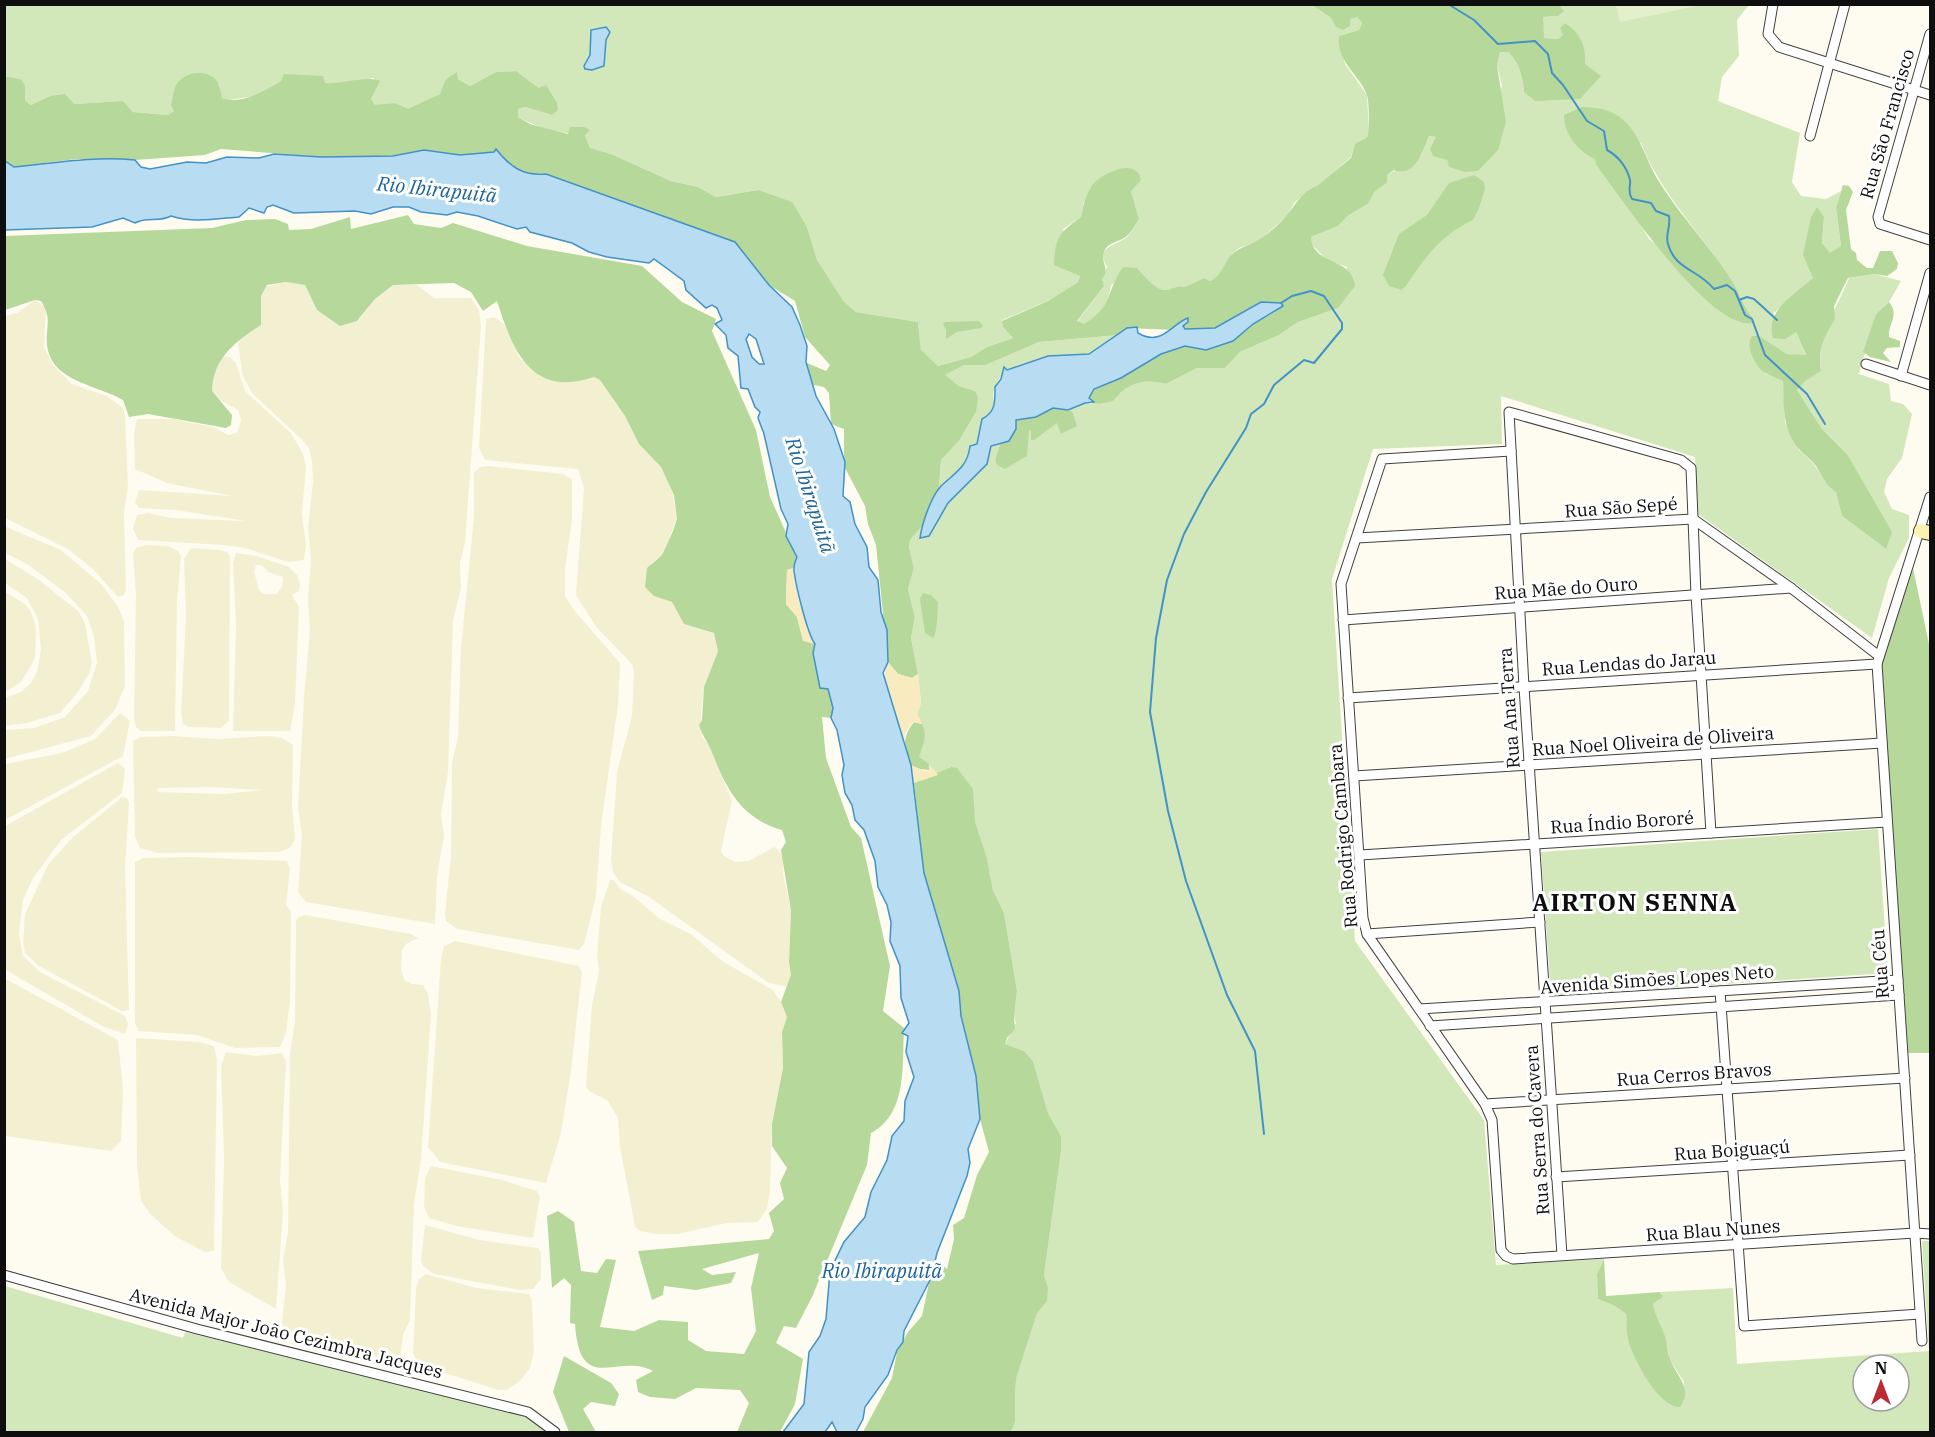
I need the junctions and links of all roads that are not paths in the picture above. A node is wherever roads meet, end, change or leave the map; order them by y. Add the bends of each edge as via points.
1 (1773, 4) edge
2 (1845, 4) edge
3 (1930, 34) edge
4 (1828, 64) junction
5 (1916, 90) junction
6 (1930, 95) edge
7 (1810, 136) dead end
8 (1930, 240) edge
9 (1930, 273) edge
10 (1866, 364) dead end
11 (1901, 376) junction
12 (1930, 385) edge
13 (1511, 451) junction
14 (1930, 497) edge
15 (1692, 519) junction
16 (1515, 530) junction
17 (1926, 532) edge
18 (1357, 538) junction
19 (1791, 588) junction
20 (1696, 595) junction
21 (1519, 608) junction
22 (1343, 620) junction
23 (1878, 660) junction
24 (1701, 675) junction
25 (1524, 687) junction
26 (1348, 698) junction
27 (1882, 743) junction
28 (1706, 754) junction
29 (1529, 765) junction
30 (1354, 777) junction
31 (1887, 822) junction
32 (1711, 832) junction
33 (1534, 844) junction
34 (1360, 855) junction
35 (1539, 922) junction
36 (1367, 934) junction
37 (1898, 980) junction
38 (1720, 991) junction
39 (1899, 995) junction
40 (1545, 1002) junction
41 (1722, 1007) junction
42 (1419, 1010) junction
43 (1546, 1019) junction
44 (1430, 1026) junction
45 (1905, 1078) junction
46 (1727, 1088) junction
47 (1552, 1099) junction
48 (1485, 1104) junction
49 (1910, 1155) junction
50 (1733, 1167) junction
51 (1556, 1177) junction
52 (1916, 1233) junction
53 (1930, 1234) edge
54 (1738, 1245) junction
55 (1501, 1250) joint
56 (1562, 1255) junction
57 (4, 1275) edge
58 (1920, 1314) junction
59 (1922, 1341) dead end
60 (555, 1432) edge

1 - 4 street via 1768,34 1779,46
2 - 4 street
3 - 5 street, Rua São Francisco
4 - 5 street
4 - 7 street
5 - 6 street
5 - 8 street, Rua São Francisco via 1879,208 1880,224
9 - 11 street
10 - 11 street
11 - 12 street
13 - 15 street, Rua Ana Terra via 1509,412 1682,460 1691,468
13 - 16 street, Rua Ana Terra
13 - 18 street, Rua Rodrigo Cambara via 1382,459
14 - 17 street, Rua Céu
15 - 16 street, Rua São Sepé
15 - 19 street, Rua São Sepé
15 - 20 street
16 - 18 street, Rua São Sepé
16 - 21 street, Rua Ana Terra
17 - 23 street, Rua Céu via 1901,589
18 - 22 street, Rua Rodrigo Cambara via 1341,584
19 - 20 street, Rua Mãe do Ouro
19 - 23 street, Rua São Sepé
20 - 21 street, Rua Mãe do Ouro
20 - 24 street
21 - 22 street, Rua Mãe do Ouro
21 - 25 street, Rua Ana Terra
22 - 26 street, Rua Rodrigo Cambara
23 - 24 street, Rua Lendas do Jarau
23 - 27 street, Rua Céu
24 - 25 street, Rua Lendas do Jarau
24 - 28 street
25 - 26 street, Rua Lendas do Jarau
25 - 29 street, Rua Ana Terra
26 - 30 street, Rua Rodrigo Cambara
27 - 28 street, Rua Noel Oliveira de Oliveira
27 - 31 street, Rua Céu
28 - 29 street, Rua Noel Oliveira de Oliveira
28 - 32 street
29 - 30 street, Rua Noel Oliveira de Oliveira
29 - 33 street, Rua Ana Terra
30 - 34 street, Rua Rodrigo Cambara
31 - 32 street, Rua Índio Bororé
31 - 37 street, Rua Céu
32 - 33 street, Rua Índio Bororé
33 - 34 street, Rua Índio Bororé
33 - 35 street, Rua Ana Terra
34 - 36 street, Rua Rodrigo Cambara
35 - 36 street
35 - 40 street, Rua Ana Terra
36 - 42 street, Rua Rodrigo Cambara
37 - 38 street, Avenida Simões Lopes Neto
37 - 39 street, Rua Céu
38 - 40 street, Avenida Simões Lopes Neto
38 - 41 street
39 - 41 street, Avenida Simões Lopes Neto
39 - 45 street, Rua Céu
40 - 42 street, Avenida Simões Lopes Neto
40 - 43 street, Rua Serra do Cavera
41 - 43 street, Avenida Simões Lopes Neto
41 - 46 street
42 - 44 street, Rua Rodrigo Cambara
43 - 44 street, Avenida Simões Lopes Neto
43 - 47 street, Rua Serra do Cavera
44 - 48 street, Rua Rodrigo Cambara
45 - 46 street, Rua Cerros Bravos
45 - 49 street, Rua Céu
46 - 47 street, Rua Cerros Bravos
46 - 50 street
47 - 48 street, Rua Cerros Bravos
47 - 51 street, Rua Serra do Cavera
48 - 55 street, Rua Rodrigo Cambara via 1492,1120
49 - 50 street, Rua Boiguaçú
49 - 52 street, Rua Céu
50 - 51 street, Rua Boiguaçú
50 - 54 street
51 - 56 street, Rua Serra do Cavera
52 - 53 street, Rua Blau Nunes
52 - 54 street, Rua Blau Nunes
52 - 58 street, Rua Céu
54 - 56 street, Rua Blau Nunes
54 - 58 street via 1744,1326
55 - 56 street, Rua Blau Nunes via 1513,1259
57 - 60 street, Avenida Major João Cezimbra Jacques via 197,1329 528,1412
58 - 59 street, Rua Céu

